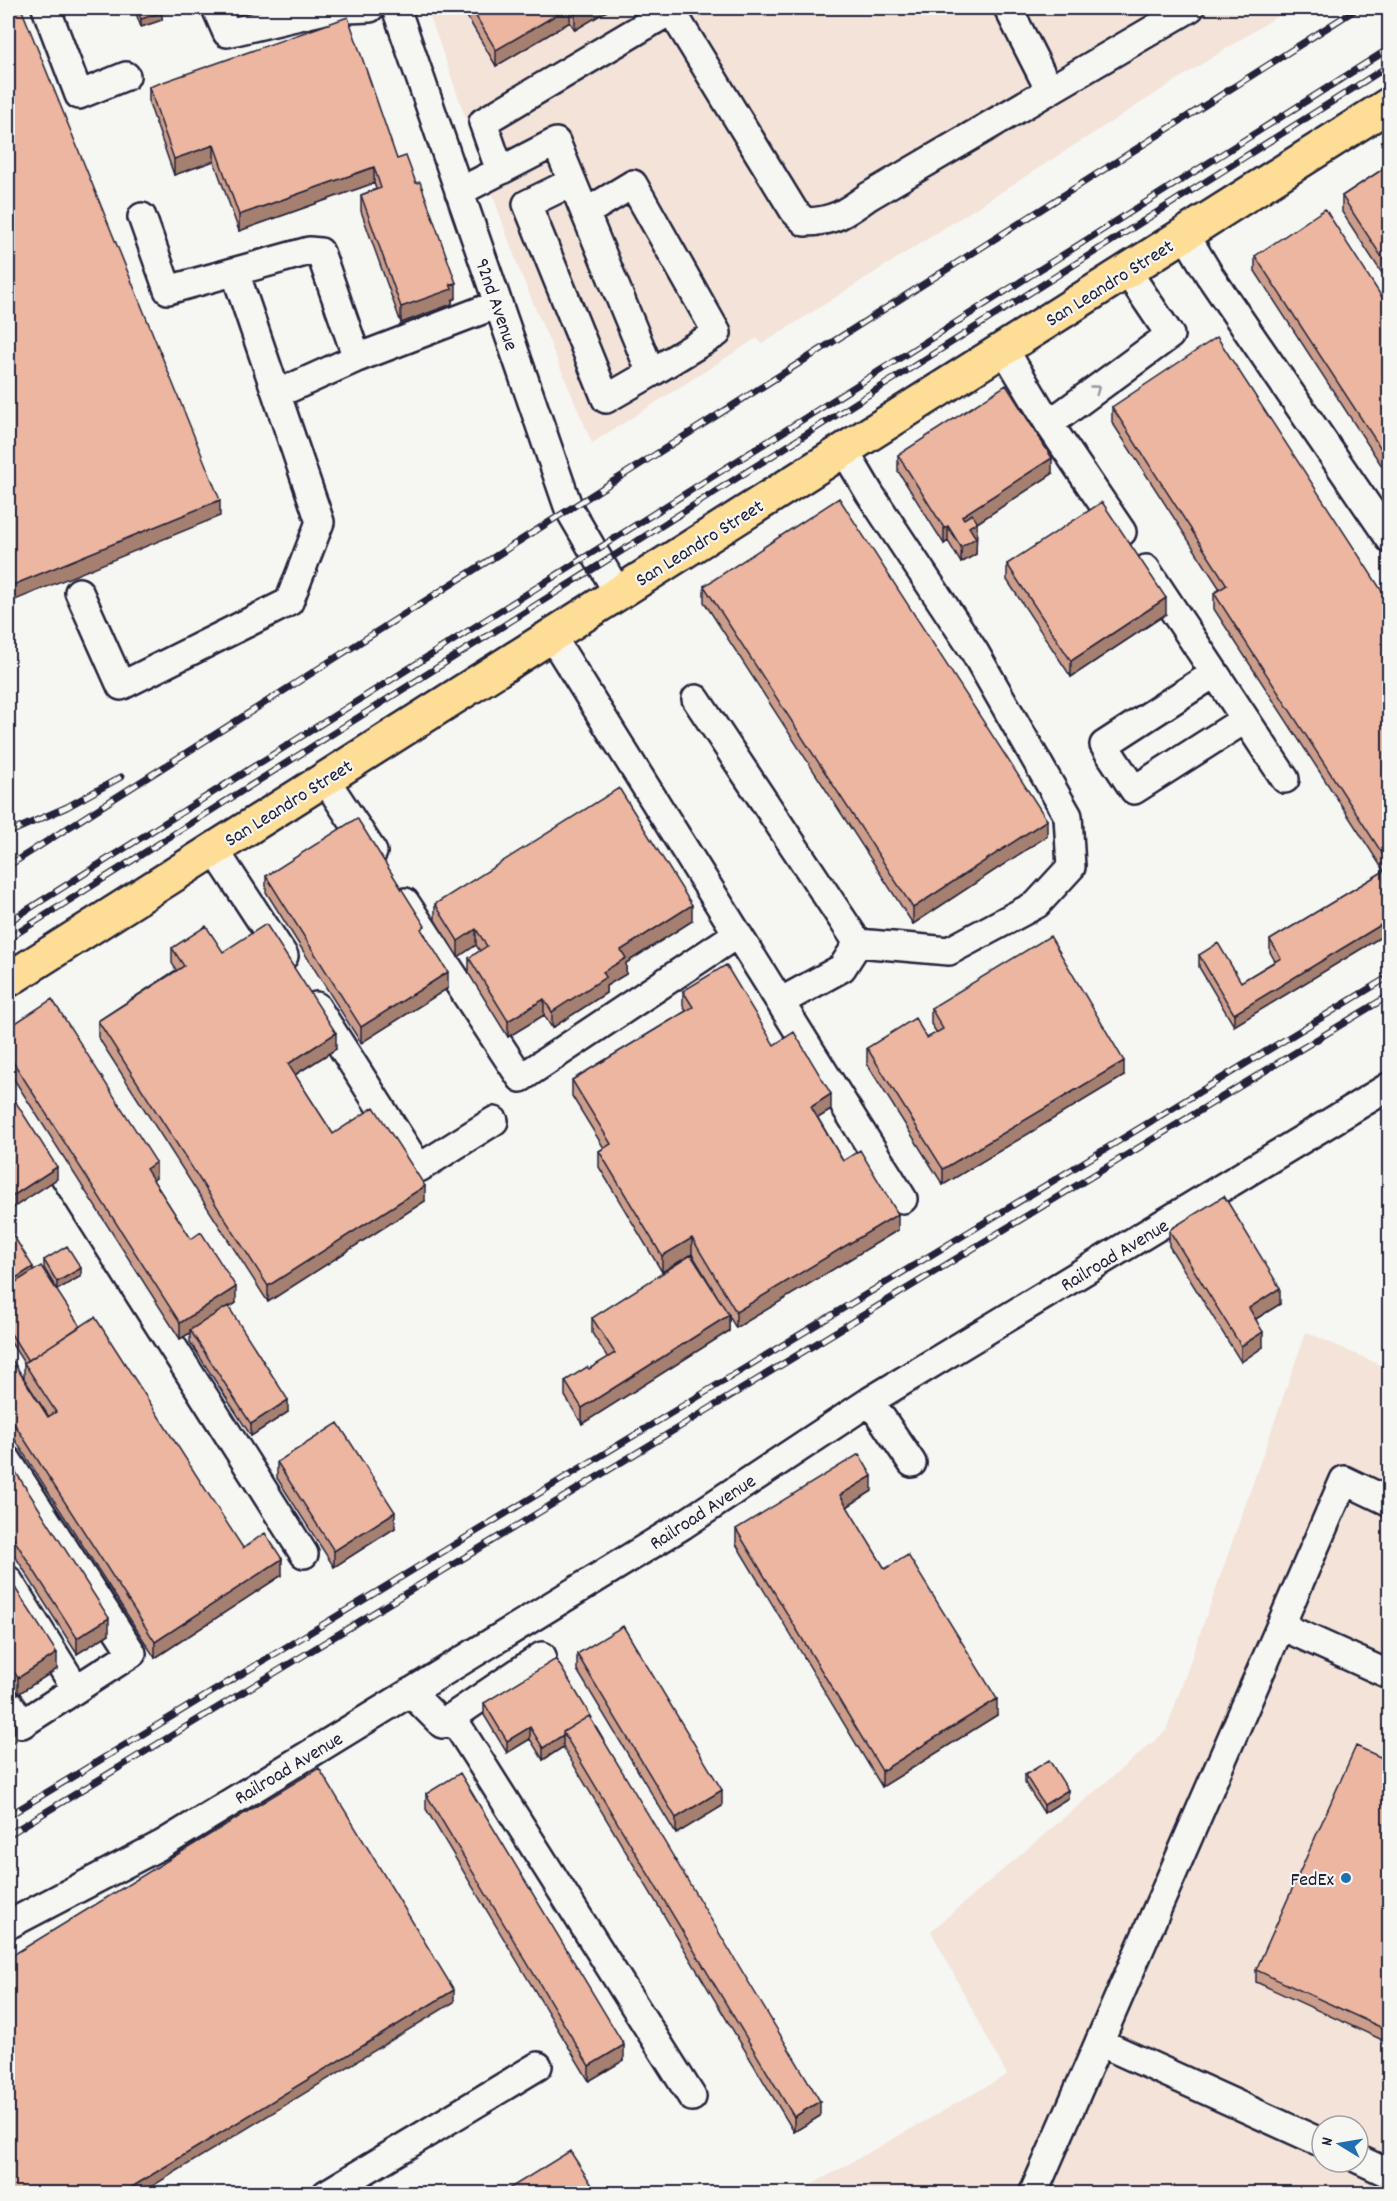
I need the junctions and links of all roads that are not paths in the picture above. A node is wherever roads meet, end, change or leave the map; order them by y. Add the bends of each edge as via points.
1 (46, 8) edge
2 (216, 8) edge
3 (370, 8) edge
4 (396, 8) edge
5 (1008, 8) edge
6 (1190, 8) edge
7 (673, 9) edge
8 (126, 76) dead end
9 (1049, 89) junction
10 (1389, 104) edge
11 (500, 171) junction
12 (572, 182) junction
13 (459, 192) junction
14 (585, 213) junction
15 (142, 217) dead end
16 (1185, 234) junction
17 (1126, 271) junction
18 (235, 272) junction
19 (498, 304) junction
20 (1004, 349) junction
21 (357, 358) junction
22 (651, 373) junction
23 (277, 394) junction
24 (1049, 424) junction
25 (844, 450) junction
26 (1389, 539) edge
27 (79, 592) dead end
28 (618, 593) junction
29 (551, 635) junction
30 (1215, 673) junction
31 (696, 699) dead end
32 (1244, 720) junction
33 (325, 779) junction
34 (1285, 779) dead end
35 (214, 849) junction
36 (737, 934) junction
37 (858, 943) junction
38 (8, 980) edge
39 (780, 1002) junction
40 (1389, 1086) edge
41 (8, 1087) edge
42 (494, 1121) dead end
43 (903, 1199) dead end
44 (870, 1401) junction
45 (8, 1461) edge
46 (912, 1463) dead end
47 (1389, 1502) edge
48 (304, 1554) dead end
49 (8, 1580) edge
50 (1281, 1626) junction
51 (542, 1656) dead end
52 (1389, 1675) edge
53 (76, 1689) junction
54 (410, 1692) junction
55 (8, 1701) edge
56 (452, 1717) junction
57 (8, 1925) edge
58 (1099, 2042) junction
59 (538, 2066) dead end
60 (692, 2097) dead end
61 (1310, 2138) edge
62 (1370, 2165) edge
63 (1389, 2174) edge
64 (326, 2193) edge
65 (1033, 2193) edge

1 - 8 street via 79,95
2 - 3 street via 227,33 326,10
4 - 13 street, 92nd Avenue
5 - 9 street
6 - 9 street
7 - 9 street via 794,211 805,222 842,216 869,195
7 - 11 street via 483,122
10 - 16 main road, San Leandro Street
11 - 12 street via 556,142
11 - 13 street
12 - 14 street
12 - 22 street via 527,204 606,399
13 - 19 street, 92nd Avenue
14 - 22 street
14 - 22 street via 633,184 717,333
15 - 18 street via 168,290
16 - 17 main road, San Leandro Street
16 - 26 street
17 - 20 main road, San Leandro Street
24 -> 17 street via 1170,335
18 - 21 street via 309,251 320,252
18 - 23 street
19 - 21 street
19 - 28 street, 92nd Avenue via 569,509
20 - 24 street
20 - 25 main road, San Leandro Street
21 - 23 street
23 - 27 street via 320,522 289,602 122,686
24 - 30 street
25 - 28 main road, San Leandro Street
25 - 37 street via 974,651 1068,816 1071,867 1036,904 949,951
28 - 29 main road, San Leandro Street
29 - 33 main road, San Leandro Street
29 - 36 street
30 - 32 street
30 - 32 street via 1104,745 1134,790
31 - 37 street
32 - 34 street
33 - 35 main road, San Leandro Street
33 - 36 street via 521,1078
35 - 38 main road, San Leandro Street
35 - 42 street via 419,1168
36 - 39 street
37 - 39 street via 842,968
39 - 43 street
40 - 44 street, Railroad Avenue
41 - 48 street
44 - 46 street
44 - 54 street, Railroad Avenue via 694,1531
45 - 53 street via 132,1653
47 - 50 street via 1344,1480
49 - 53 street
50 - 52 street
50 - 58 street
51 - 56 street
53 - 55 street via 22,1724
54 - 56 street via 442,1724
54 - 57 street, Railroad Avenue via 163,1844
56 - 60 street
58 - 61 street
58 - 65 street
59 - 64 street
62 - 63 street

